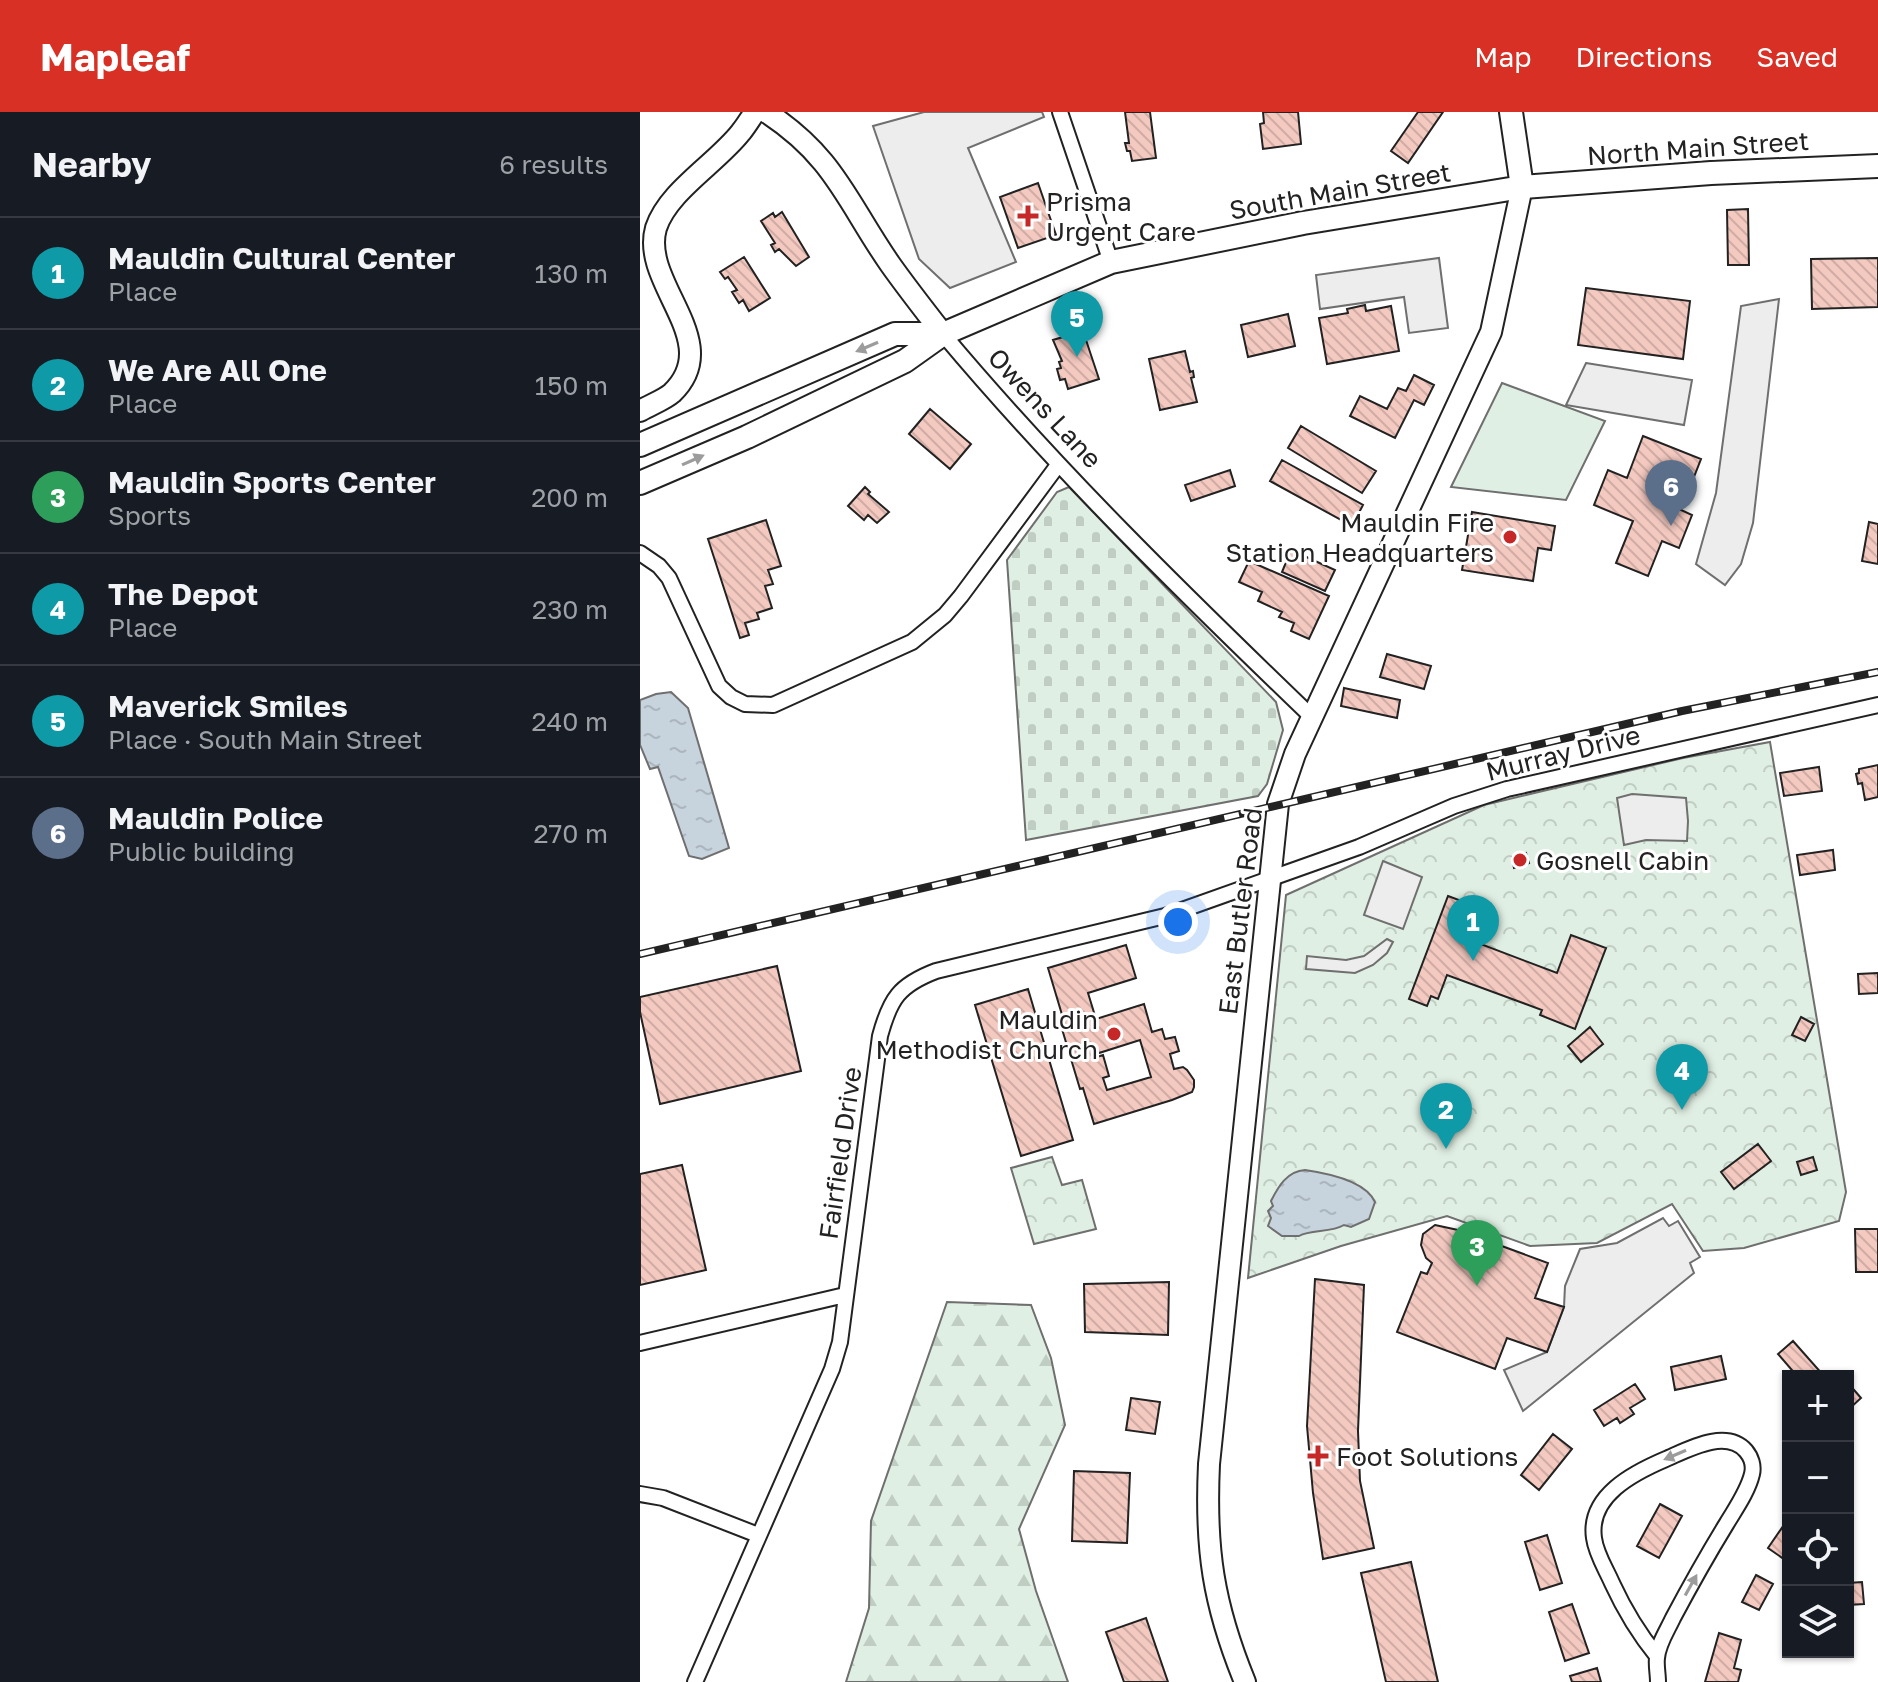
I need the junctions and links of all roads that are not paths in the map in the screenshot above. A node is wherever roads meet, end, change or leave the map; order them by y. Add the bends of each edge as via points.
1 (755, 112) edge
2 (766, 112) edge
3 (1060, 112) edge
4 (1511, 112) edge
5 (1878, 166) edge
6 (1522, 187) junction
7 (1111, 262) junction
8 (943, 334) junction
9 (640, 411) edge
10 (640, 445) edge
11 (1058, 465) junction
12 (640, 483) edge
13 (640, 553) edge
14 (1878, 705) edge
15 (1313, 718) junction
16 (1268, 879) junction
17 (845, 1295) junction
18 (640, 1343) edge
19 (640, 1494) edge
20 (758, 1535) junction
21 (1657, 1656) junction
22 (695, 1682) edge
23 (1245, 1682) edge
24 (1658, 1682) edge

1 - 9 main road via 667,208 656,227 655,257 686,332 691,358 672,393
2 - 8 main road, Owens Lane via 821,156
3 - 7 street
4 - 6 main road
5 - 6 main road, North Main Street
6 - 7 main road, South Main Street
6 - 15 main road, East Butler Road via 1491,332
7 - 8 main road, South Main Street
8 -> 10 main road, South Main Street via 895,334
8 - 11 street, Owens Lane
12 -> 8 main road, South Main Street via 905,361
11 - 13 street via 961,596 928,630 896,650 773,705 745,704 719,686 669,578
11 - 15 street, Owens Lane
14 - 16 street, Murray Drive via 1507,789
15 - 16 main road, East Butler Road via 1278,804
16 - 17 street, Fairfield Drive via 1165,916 936,971 902,989 889,1007 880,1036
16 - 23 main road, East Butler Road via 1206,1515 1217,1601
17 - 18 street
17 - 20 street, Fairfield Drive via 832,1369
19 - 20 street
20 - 22 street, Fairfield Drive
21 -> 21 street via 1749,1482 1751,1459 1735,1444 1711,1442 1657,1463 1614,1489 1596,1515 1594,1537 1601,1558
21 - 24 street

